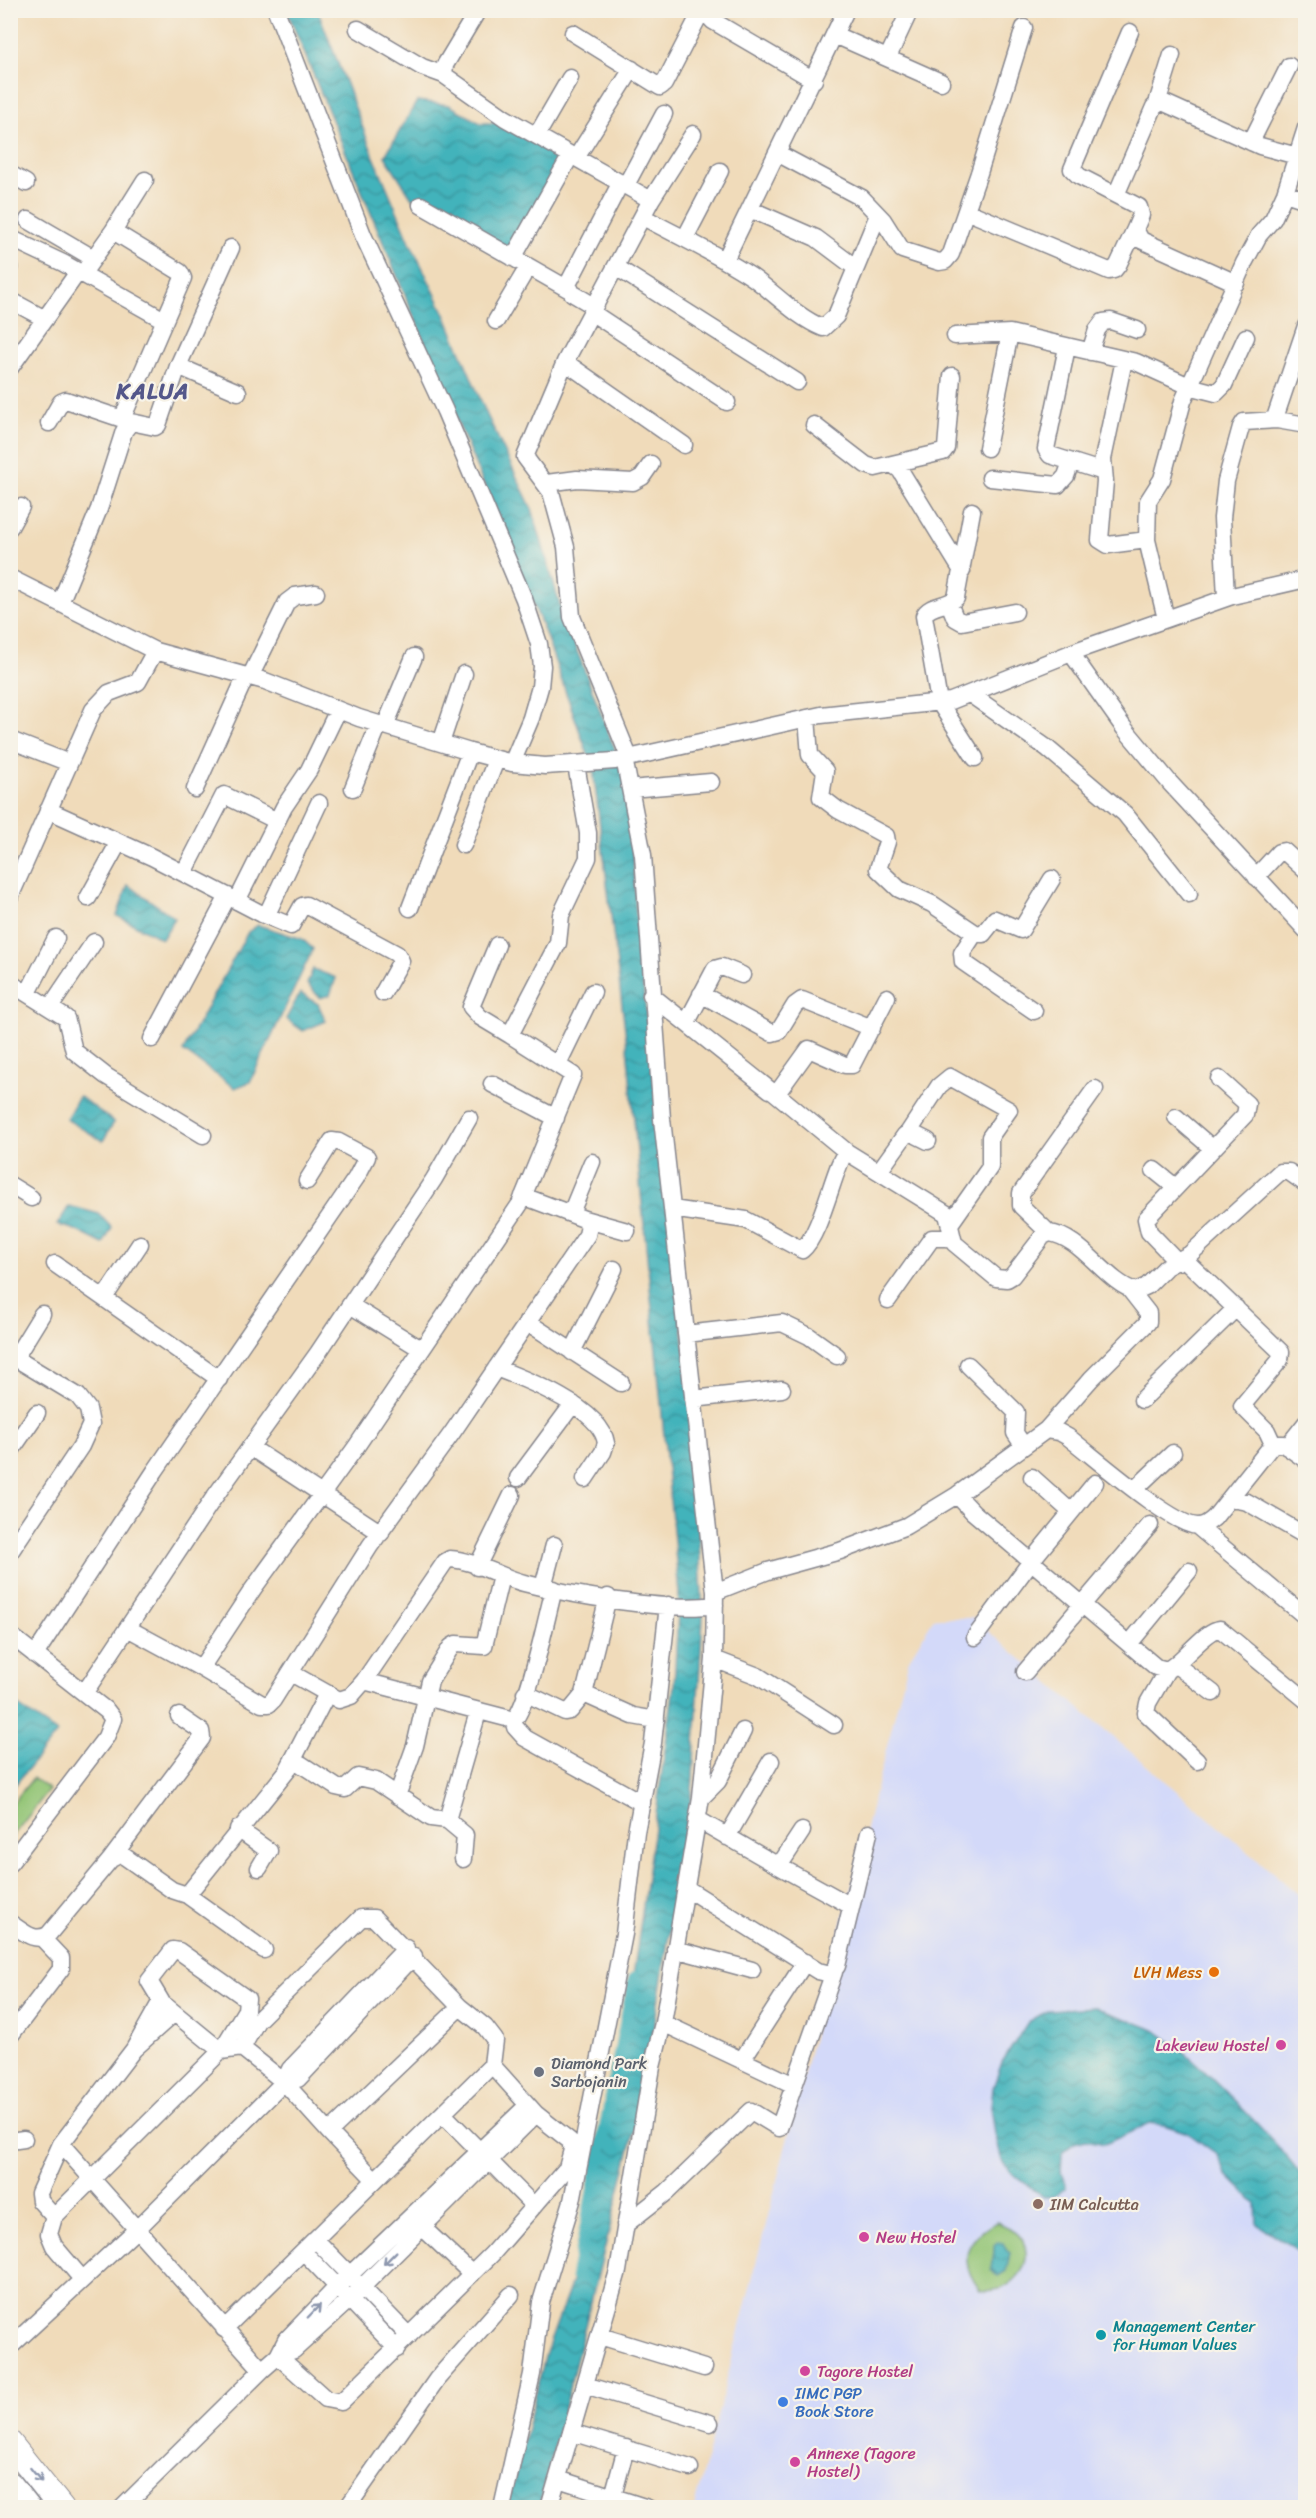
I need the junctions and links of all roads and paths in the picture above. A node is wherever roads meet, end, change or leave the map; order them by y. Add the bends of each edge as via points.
1 (276, 10) edge
2 (478, 10) edge
3 (703, 10) edge
4 (846, 10) edge
5 (910, 10) edge
6 (358, 28) dead end
7 (1024, 28) dead end
8 (1130, 32) dead end
9 (573, 33) dead end
10 (835, 35) junction
11 (1172, 55) dead end
12 (888, 57) junction
13 (1289, 66) dead end
14 (632, 69) junction
15 (444, 75) junction
16 (570, 78) dead end
17 (814, 80) junction
18 (940, 82) dead end
19 (1161, 102) junction
20 (664, 114) dead end
21 (1305, 128) edge
22 (693, 134) dead end
23 (537, 135) junction
24 (1251, 142) junction
25 (779, 154) junction
26 (1297, 156) junction
27 (573, 157) junction
28 (720, 171) dead end
29 (10, 174) edge
30 (145, 180) dead end
31 (26, 183) dead end
32 (624, 184) junction
33 (1285, 193) junction
34 (1116, 195) junction
35 (1305, 200) edge
36 (651, 201) junction
37 (421, 206) dead end
38 (752, 210) junction
39 (966, 211) junction
40 (878, 215) junction
41 (643, 217) junction
42 (28, 220) dead end
43 (1136, 229) junction
44 (113, 231) junction
45 (10, 238) edge
46 (684, 238) junction
47 (231, 248) dead end
48 (93, 258) junction
49 (513, 258) junction
50 (725, 260) junction
51 (528, 267) junction
52 (616, 267) junction
53 (856, 268) junction
54 (81, 273) junction
55 (1236, 283) junction
56 (568, 289) junction
57 (10, 300) edge
58 (593, 309) junction
59 (45, 319) junction
60 (164, 320) junction
61 (496, 321) dead end
62 (1305, 326) edge
63 (1137, 330) dead end
64 (1010, 333) junction
65 (955, 336) dead end
66 (1246, 337) dead end
67 (1067, 346) junction
68 (1090, 352) junction
69 (1124, 360) junction
70 (565, 362) junction
71 (178, 366) junction
72 (10, 368) edge
73 (952, 376) dead end
74 (796, 382) dead end
75 (1189, 386) junction
76 (238, 393) dead end
77 (727, 402) dead end
78 (1277, 420) junction
79 (127, 421) junction
80 (49, 423) dead end
81 (814, 425) dead end
82 (1305, 425) edge
83 (684, 445) dead end
84 (987, 448) dead end
85 (1071, 462) junction
86 (651, 464) dead end
87 (892, 464) junction
88 (1104, 471) junction
89 (990, 478) dead end
90 (547, 483) junction
91 (21, 507) dead end
92 (972, 510) dead end
93 (10, 527) edge
94 (1147, 540) junction
95 (962, 571) junction
96 (10, 578) edge
97 (1305, 579) edge
98 (316, 593) dead end
99 (1226, 598) junction
100 (60, 603) junction
101 (949, 603) junction
102 (1015, 612) dead end
103 (1166, 619) junction
104 (155, 651) junction
105 (1071, 653) junction
106 (414, 657) dead end
107 (464, 674) dead end
108 (248, 676) junction
109 (970, 694) junction
110 (939, 702) junction
111 (338, 710) junction
112 (807, 718) junction
113 (382, 725) junction
114 (10, 740) edge
115 (441, 743) junction
116 (470, 752) junction
117 (623, 758) junction
118 (975, 758) dead end
119 (504, 761) junction
120 (69, 763) junction
121 (581, 765) junction
122 (711, 782) dead end
123 (353, 788) dead end
124 (195, 789) dead end
125 (630, 789) junction
126 (319, 803) dead end
127 (48, 810) junction
128 (277, 821) junction
129 (118, 842) junction
130 (463, 845) dead end
131 (1305, 871) edge
132 (184, 873) junction
133 (1256, 877) junction
134 (1052, 879) dead end
135 (1189, 894) dead end
136 (11, 896) edge
137 (88, 898) dead end
138 (232, 898) junction
139 (410, 908) dead end
140 (262, 914) junction
141 (1305, 930) edge
142 (975, 933) junction
143 (56, 938) dead end
144 (94, 942) dead end
145 (497, 945) dead end
146 (742, 975) dead end
147 (10, 983) edge
148 (593, 992) dead end
149 (28, 993) junction
150 (383, 993) dead end
151 (701, 994) junction
152 (651, 995) junction
153 (887, 997) dead end
154 (51, 1006) junction
155 (1034, 1011) dead end
156 (687, 1022) junction
157 (872, 1028) junction
158 (510, 1035) junction
159 (152, 1039) dead end
160 (558, 1064) junction
161 (1219, 1079) dead end
162 (492, 1084) dead end
163 (1095, 1089) dead end
164 (773, 1091) junction
165 (1176, 1117) dead end
166 (469, 1118) dead end
167 (556, 1118) junction
168 (908, 1133) junction
169 (203, 1136) dead end
170 (928, 1141) dead end
171 (1212, 1148) junction
172 (847, 1152) junction
173 (592, 1161) dead end
174 (880, 1170) junction
175 (1154, 1170) dead end
176 (307, 1181) dead end
177 (1305, 1184) edge
178 (10, 1185) edge
179 (1174, 1186) junction
180 (523, 1196) junction
181 (31, 1198) dead end
182 (672, 1209) junction
183 (578, 1216) junction
184 (627, 1231) dead end
185 (950, 1231) junction
186 (1049, 1233) junction
187 (140, 1244) dead end
188 (1181, 1260) junction
189 (55, 1264) dead end
190 (614, 1269) dead end
191 (1130, 1290) junction
192 (104, 1298) junction
193 (888, 1300) dead end
194 (350, 1305) junction
195 (1236, 1308) junction
196 (42, 1314) dead end
197 (527, 1322) junction
198 (686, 1334) junction
199 (422, 1349) junction
200 (572, 1352) junction
201 (837, 1356) dead end
202 (13, 1357) edge
203 (968, 1365) dead end
204 (496, 1368) junction
205 (219, 1379) junction
206 (621, 1383) dead end
207 (782, 1389) dead end
208 (693, 1399) junction
209 (1142, 1400) dead end
210 (573, 1404) junction
211 (37, 1413) dead end
212 (1305, 1423) edge
213 (1046, 1430) junction
214 (1023, 1445) junction
215 (1280, 1445) junction
216 (250, 1447) junction
217 (10, 1452) edge
218 (1173, 1453) dead end
219 (1305, 1460) edge
220 (518, 1478) dead end
221 (1032, 1478) dead end
222 (585, 1479) dead end
223 (1095, 1484) dead end
224 (1135, 1489) junction
225 (320, 1494) junction
226 (512, 1495) dead end
227 (957, 1495) junction
228 (1231, 1499) junction
229 (1071, 1512) junction
230 (1150, 1525) dead end
231 (1197, 1526) junction
232 (381, 1533) junction
233 (1305, 1536) edge
234 (554, 1545) dead end
235 (10, 1552) edge
236 (1032, 1560) junction
237 (477, 1567) junction
238 (1189, 1571) dead end
239 (501, 1576) junction
240 (548, 1588) junction
241 (608, 1597) junction
242 (712, 1601) junction
243 (670, 1605) junction
244 (1083, 1605) junction
245 (1305, 1617) edge
246 (129, 1629) junction
247 (10, 1635) edge
248 (975, 1637) dead end
249 (1129, 1644) junction
250 (35, 1655) junction
251 (714, 1659) junction
252 (201, 1668) junction
253 (1172, 1668) junction
254 (1025, 1672) dead end
255 (291, 1673) junction
256 (364, 1681) junction
257 (85, 1692) junction
258 (525, 1692) junction
259 (1213, 1693) dead end
260 (327, 1694) junction
261 (585, 1694) junction
262 (427, 1699) junction
263 (1305, 1700) edge
264 (478, 1712) junction
265 (179, 1716) dead end
266 (514, 1720) junction
267 (656, 1720) junction
268 (834, 1725) dead end
269 (743, 1731) dead end
270 (293, 1759) junction
271 (771, 1761) dead end
272 (1197, 1761) dead end
273 (397, 1796) junction
274 (701, 1798) junction
275 (642, 1803) junction
276 (698, 1819) junction
277 (447, 1820) junction
278 (238, 1829) junction
279 (802, 1831) dead end
280 (869, 1833) dead end
281 (727, 1837) junction
282 (111, 1859) junction
283 (463, 1859) dead end
284 (10, 1863) edge
285 (775, 1864) junction
286 (259, 1868) dead end
287 (686, 1888) junction
288 (187, 1895) junction
289 (852, 1906) junction
290 (10, 1923) edge
291 (42, 1938) junction
292 (675, 1949) junction
293 (264, 1950) dead end
294 (410, 1952) junction
295 (805, 1962) junction
296 (752, 1970) dead end
297 (834, 1972) junction
298 (161, 2001) junction
299 (460, 2007) junction
300 (173, 2014) junction
301 (663, 2023) junction
302 (10, 2036) edge
303 (242, 2048) junction
304 (134, 2049) junction
305 (221, 2051) junction
306 (742, 2060) junction
307 (492, 2065) junction
308 (284, 2082) junction
309 (794, 2085) junction
310 (532, 2109) junction
311 (446, 2110) junction
312 (329, 2132) junction
313 (61, 2144) junction
314 (488, 2153) junction
315 (94, 2179) junction
316 (375, 2180) junction
317 (537, 2202) junction
318 (54, 2217) junction
319 (625, 2225) junction
320 (422, 2227) junction
321 (136, 2230) junction
322 (309, 2245) junction
323 (471, 2274) junction
324 (82, 2279) junction
325 (356, 2281) junction
326 (343, 2293) junction
327 (511, 2295) dead end
328 (224, 2329) junction
329 (409, 2336) junction
330 (600, 2336) junction
331 (10, 2347) edge
332 (397, 2349) junction
333 (278, 2356) junction
334 (704, 2368) dead end
335 (262, 2370) junction
336 (585, 2385) junction
337 (710, 2423) dead end
338 (571, 2432) junction
339 (10, 2444) edge
340 (626, 2448) junction
341 (690, 2468) dead end
342 (558, 2479) junction
343 (10, 2484) edge
344 (613, 2496) junction
345 (29, 2508) edge
346 (62, 2508) edge
347 (122, 2508) edge
348 (347, 2508) edge
349 (502, 2508) edge
350 (549, 2508) edge
351 (648, 2508) edge

1 - 119 street via 363,235 445,411 539,644 540,687 531,718
2 - 15 street via 445,65
3 - 14 street via 664,84 657,86
3 - 17 street via 713,21
4 - 10 street
5 - 12 street
6 - 15 street via 416,64
7 - 39 street
8 - 34 street via 1072,169
9 - 14 street
10 - 12 street
10 - 17 street
11 - 19 street via 1157,96
12 - 18 street
13 - 24 street
14 - 27 street
15 - 23 street
16 - 23 street
17 - 25 street
19 - 24 street
19 - 34 street via 1154,107
20 - 32 street
21 - 26 street
22 - 36 street
23 - 27 street
24 - 26 street
25 - 38 street
25 - 40 street via 852,192
26 - 33 street
27 - 32 street
27 - 49 street
28 - 46 street
29 - 31 street
30 - 44 street
32 - 36 street
32 - 56 street via 570,276
33 - 35 street
33 - 55 street via 1273,219 1253,244
34 - 43 street via 1139,207 1141,215
36 - 41 street
37 - 49 street
38 - 50 street
38 - 53 street via 816,238
39 - 40 street via 949,259 939,262 902,250
39 - 43 street via 1109,271 1118,265
40 - 53 street
41 - 46 street
41 - 52 street
42 - 48 street
43 - 55 street via 1141,240
44 - 48 street
44 - 60 street via 182,274
45 - 54 street
46 - 50 street
47 - 71 street
48 - 54 street
49 - 51 street
50 - 53 street via 790,309 823,328 836,316
51 - 56 street
51 - 61 street
52 - 58 street
52 - 74 street
54 - 59 street
54 - 60 street
55 - 75 street
56 - 58 street
57 - 59 street
58 - 70 street
58 - 77 street
59 - 72 street
60 - 79 street
62 - 78 street via 1277,407
63 - 68 street via 1103,322
64 - 65 street
64 - 67 street
64 - 84 street
66 - 75 street via 1220,391 1211,393
67 - 68 street
67 - 85 street via 1046,449 1050,455
68 - 69 street
69 - 75 street
69 - 88 street via 1108,430
70 - 83 street
70 - 90 street via 525,457
71 - 76 street
71 - 79 street via 158,425 155,428
73 - 87 street via 943,452
75 - 94 street via 1162,479 1148,501
78 - 82 street
78 - 99 street via 1244,422 1240,427 1226,481 1223,511
79 - 80 street via 66,400
79 - 100 street via 99,509
81 - 87 street via 866,465 874,468
85 - 88 street
85 - 89 street via 1058,485
86 - 90 street via 633,482 577,479
87 - 95 street via 904,476
88 - 94 street via 1102,544
90 - 117 street via 566,547 572,616
91 - 93 street
92 - 95 street
94 - 103 street
95 - 101 street via 956,598
96 - 100 street
97 - 99 street
98 - 108 street via 295,596 287,602
99 - 103 street
100 - 104 street
101 - 102 street via 958,621
101 - 110 street via 929,609 924,616
103 - 105 street
104 - 108 street
104 - 120 street via 138,682 102,698
105 - 109 street
105 - 133 street via 1132,738
106 - 113 street
107 - 115 street
108 - 111 street
108 - 124 street
109 - 110 street
109 - 135 street via 1047,748 1125,814
110 - 112 street
110 - 118 street
111 - 113 street
111 - 128 street via 309,770
112 - 117 street
112 - 142 street via 810,755 825,771 821,797 886,836 878,864 880,873 899,889 932,904
113 - 115 street
113 - 123 street
114 - 120 street
115 - 116 street
116 - 119 street
116 - 139 street
117 - 121 street
117 - 125 street
119 - 121 street
119 - 130 street
120 - 127 street
121 - 158 street via 588,858 561,915 558,943
122 - 125 street
125 - 152 street via 643,855
126 - 140 street via 269,910
127 - 129 street
127 - 136 street
128 - 132 street via 224,795
128 - 138 street
129 - 132 street
129 - 137 street
131 - 133 street via 1284,851
132 - 138 street
133 - 141 street
134 - 142 street via 1021,930 995,919 983,934
138 - 140 street
138 - 159 street
140 - 150 street via 291,926 306,905 397,954 401,962
142 - 155 street via 962,953 963,962
143 - 149 street
144 - 154 street
145 - 158 street via 471,1007
146 - 151 street via 719,967
147 - 149 street
148 - 160 street
149 - 154 street
151 - 156 street
151 - 157 street via 772,1033 779,1031 802,1000
152 - 156 street
152 - 182 street
153 - 157 street
154 - 169 street via 67,1020 74,1051 106,1076
156 - 164 street
157 - 164 street via 852,1065 809,1049 781,1091
158 - 160 street
160 - 167 street via 573,1075
161 - 171 street via 1242,1098 1248,1109
162 - 167 street
163 - 186 street via 1022,1193 1021,1206
164 - 172 street
165 - 171 street
166 - 194 street via 434,1179
167 - 180 street
168 - 170 street
168 - 174 street
168 - 185 street via 939,1086 950,1077 1009,1110 990,1137 990,1167
171 - 179 street
172 - 174 street
172 - 182 street via 840,1158 828,1199 802,1250 747,1220
173 - 183 street
174 - 185 street via 947,1214
175 - 179 street
176 - 205 street via 332,1141 367,1157
177 - 188 street via 1289,1172 1280,1172
178 - 181 street
179 - 188 street via 1149,1213 1146,1225
180 - 183 street
180 - 199 street
182 - 198 street
183 - 184 street
183 - 197 street via 589,1226 587,1235
185 - 186 street via 971,1260 1002,1280 1012,1276
185 - 193 street via 932,1238
186 - 191 street via 1083,1252
187 - 192 street
188 - 191 street via 1166,1267 1141,1290
188 - 195 street
189 - 192 street
190 - 200 street
191 - 213 street via 1148,1313 1148,1322
192 - 205 street
194 - 199 street
194 - 216 street
195 - 209 street
195 - 215 street via 1281,1352 1280,1360 1242,1406
196 - 202 street
197 - 200 street
197 - 204 street
198 - 201 street via 783,1323
198 - 208 street
199 - 225 street
200 - 206 street
202 - 235 street via 78,1396 91,1424 81,1446
203 - 214 street via 1016,1412 1015,1433
204 - 210 street via 542,1385
204 - 232 street
205 - 250 street via 154,1471
207 - 208 street
208 - 242 street
210 - 220 street
210 - 222 street via 599,1429 606,1443
211 - 217 street
212 - 215 street
213 - 214 street
213 - 224 street via 1068,1437
214 - 227 street
215 - 219 street
215 - 228 street
216 - 225 street
216 - 246 street
218 - 224 street
221 - 229 street
223 - 229 street
224 - 231 street via 1165,1512
225 - 232 street
225 - 252 street
226 - 237 street
227 - 236 street
227 - 242 street via 906,1526 840,1551 768,1571
228 - 231 street via 1206,1525
228 - 233 street via 1247,1502
229 - 236 street
230 - 244 street
231 - 245 street
232 - 255 street
234 - 240 street
236 - 244 street
236 - 248 street
237 - 239 street
237 - 256 street via 455,1560 444,1562
238 - 249 street
239 - 240 street
239 - 262 street via 484,1646 451,1647 430,1681
240 - 241 street
240 - 258 street
241 - 243 street
241 - 261 street
242 - 243 street
242 - 251 street
243 - 267 street
244 - 249 street
244 - 254 street
246 - 252 street
246 - 257 street
247 - 250 street
249 - 253 street via 1156,1667
250 - 257 street
251 - 268 street via 758,1676
251 - 274 street
252 - 255 street via 262,1704 273,1700
253 - 259 street
253 - 263 street via 1210,1632 1220,1629
253 - 272 street via 1148,1703 1146,1713
255 - 260 street
256 - 260 street via 351,1696 339,1700
256 - 262 street
257 - 284 street via 113,1719 110,1729
258 - 261 street via 569,1712
258 - 266 street
260 - 270 street
261 - 267 street via 633,1716
262 - 264 street
262 - 273 street
264 - 266 street
264 - 277 street
265 - 282 street via 201,1731 202,1738
266 - 275 street via 525,1738
267 - 275 street
269 - 274 street via 718,1781
270 - 273 street via 336,1787 345,1789 358,1777 365,1778
270 - 278 street
271 - 281 street
273 - 277 street via 431,1818
274 - 276 street
275 - 349 street via 624,1934 579,2166 569,2213 541,2302 532,2374
276 - 281 street
276 - 287 street
277 - 283 street via 465,1835
278 - 286 street via 269,1851
278 - 288 street
279 - 285 street via 783,1860
280 - 289 street
281 - 285 street
282 - 288 street via 121,1854 172,1890
282 - 291 street
285 - 289 street
287 - 292 street
287 - 295 street
288 - 293 street
289 - 297 street
290 - 291 street via 32,1938
291 - 302 street via 61,1958 62,1969
292 - 296 street
292 - 301 street
294 - 299 street
294 - 303 street via 374,1918 361,1918 257,2020
294 - 308 street via 290,2070
295 - 297 street via 825,1974
295 - 306 street
297 - 309 street
298 - 300 street
298 - 304 street
298 - 305 street via 149,1981 172,1950 247,1999 246,2010
299 - 307 street via 495,2040
299 - 312 street
300 - 304 street
300 - 305 street
301 - 306 street
301 - 319 street
303 - 305 street
303 - 308 street
304 - 313 street
305 - 315 street
306 - 309 street
307 - 310 street
307 - 311 street
308 - 312 street
308 - 321 street
309 - 319 street via 779,2128 751,2111 667,2192
310 - 314 street
310 - 317 street via 570,2141 572,2150 567,2168
311 - 314 street
311 - 316 street
312 - 316 street
313 - 315 street
313 - 318 street via 39,2197
314 - 317 street
314 - 320 street
314 - 325 street
315 - 318 street
315 - 321 street
316 - 322 street
317 - 323 street
318 - 324 street via 49,2234 54,2246
319 - 330 street via 618,2271
320 - 323 street
320 -> 325 street
321 - 324 street
321 - 328 street
322 - 325 street
322 - 326 street
322 - 328 street
323 - 329 street
324 - 331 street
325 - 326 street
325 - 329 street
326 - 332 street
326 - 333 street via 294,2350
327 - 348 street via 437,2379
328 - 335 street
329 - 332 street
330 - 334 street
330 - 336 street
332 - 333 street via 340,2402 326,2399
333 - 335 street
335 - 347 street
336 - 337 street
336 - 338 street
338 - 340 street
338 - 342 street
339 -> 346 highway
340 - 341 street
340 - 344 street
342 - 344 street
342 - 350 street
343 - 345 highway
344 - 351 street

